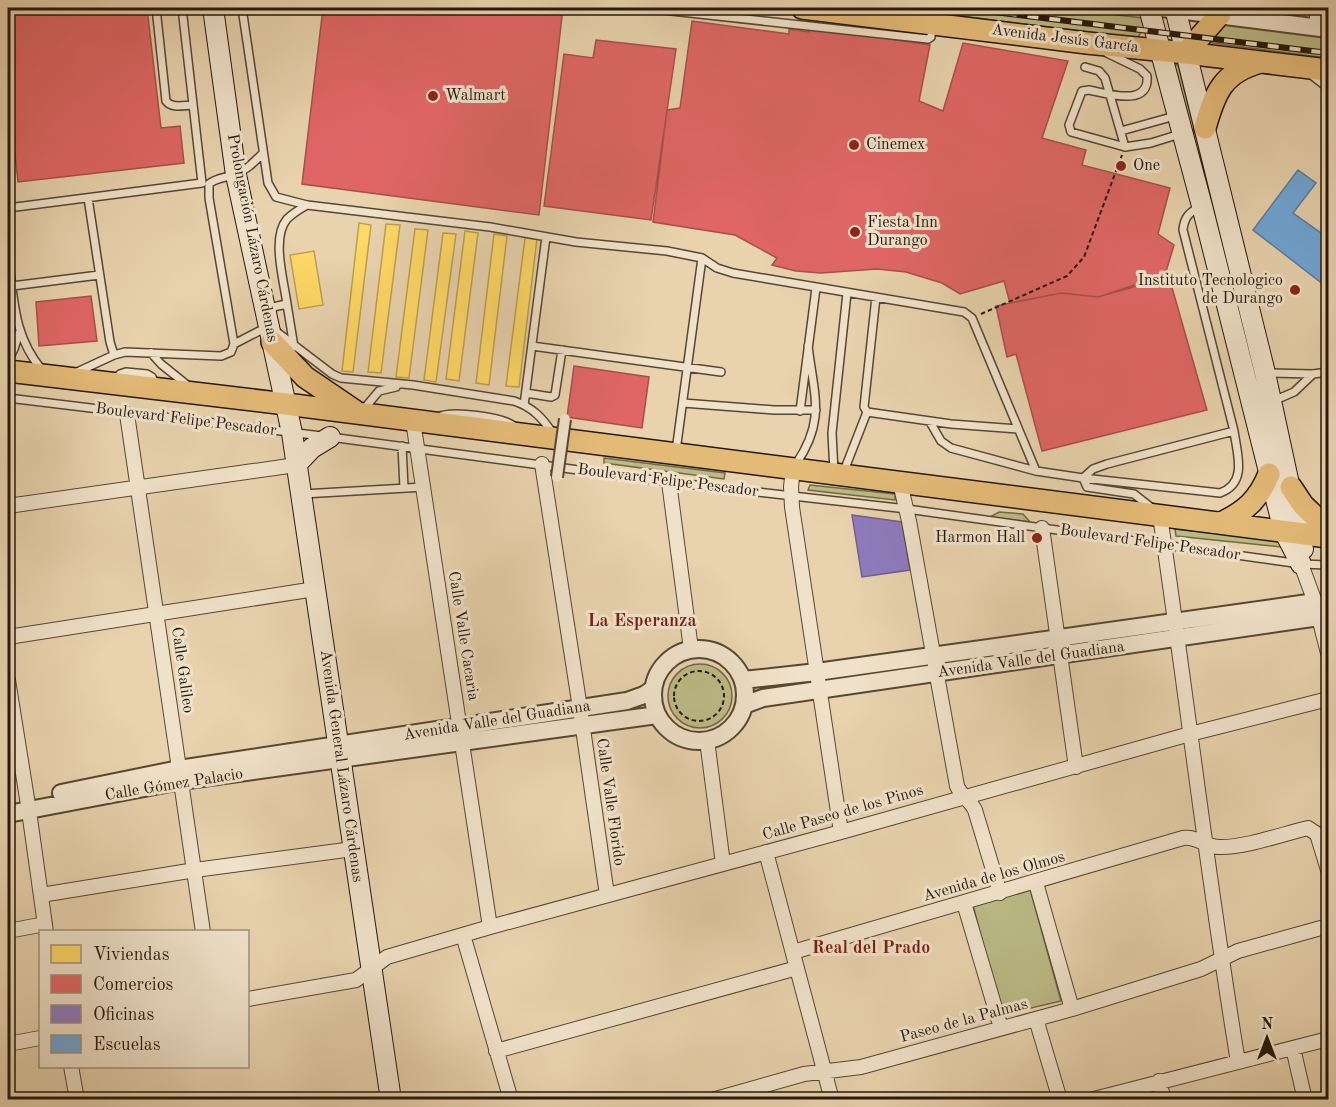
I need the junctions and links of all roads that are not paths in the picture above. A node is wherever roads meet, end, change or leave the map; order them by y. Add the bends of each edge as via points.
1 (156, 8) edge
2 (182, 8) edge
3 (213, 8) edge
4 (242, 8) edge
5 (644, 8) edge
6 (802, 8) edge
7 (1149, 8) edge
8 (1171, 8) edge
9 (1318, 8) edge
10 (686, 10) edge
11 (1220, 11) edge
12 (933, 23) junction
13 (1322, 28) edge
14 (1087, 43) junction
15 (1160, 50) junction
16 (1186, 52) junction
17 (1263, 61) junction
18 (1085, 66) dead end
19 (1298, 66) junction
20 (1329, 69) edge
21 (1329, 85) edge
22 (1111, 94) junction
23 (193, 105) junction
24 (1180, 124) junction
25 (1205, 128) junction
26 (1121, 131) junction
27 (1125, 147) junction
28 (263, 153) junction
29 (236, 175) junction
30 (88, 198) junction
31 (1222, 199) junction
32 (307, 205) junction
33 (1202, 206) junction
34 (8, 208) edge
35 (546, 237) junction
36 (8, 256) edge
37 (702, 258) junction
38 (99, 275) junction
39 (12, 286) junction
40 (816, 288) junction
41 (847, 293) junction
42 (876, 297) junction
43 (287, 304) junction
44 (269, 325) junction
45 (19, 332) junction
46 (234, 344) junction
47 (532, 346) junction
48 (808, 346) junction
49 (294, 347) junction
50 (562, 350) junction
51 (151, 353) junction
52 (114, 355) junction
53 (8, 361) edge
54 (688, 368) junction
55 (8, 371) edge
56 (721, 372) dead end
57 (1329, 372) edge
58 (1255, 374) junction
59 (1313, 374) junction
60 (56, 377) junction
61 (413, 385) junction
62 (526, 393) junction
63 (200, 395) junction
64 (8, 398) edge
65 (683, 403) junction
66 (1262, 403) junction
67 (286, 404) junction
68 (524, 405) junction
69 (866, 409) junction
70 (816, 410) junction
71 (800, 411) junction
72 (127, 414) junction
73 (360, 414) junction
74 (565, 419) dead end
75 (421, 422) junction
76 (930, 422) junction
77 (1018, 429) junction
78 (1234, 431) junction
79 (292, 433) junction
80 (330, 437) junction
81 (556, 439) junction
82 (402, 446) junction
83 (418, 448) junction
84 (676, 455) junction
85 (542, 464) junction
86 (297, 465) junction
87 (793, 469) junction
88 (1036, 471) junction
89 (1269, 474) junction
90 (838, 475) junction
91 (557, 477) dead end
92 (1083, 478) junction
93 (669, 482) junction
94 (900, 483) junction
95 (424, 487) junction
96 (138, 488) junction
97 (404, 488) junction
98 (1291, 488) junction
99 (300, 494) junction
100 (791, 496) junction
101 (8, 506) edge
102 (907, 509) junction
103 (1160, 516) junction
104 (1221, 523) junction
105 (1042, 528) junction
106 (1329, 529) edge
107 (1292, 532) junction
108 (1329, 537) edge
109 (1164, 545) junction
110 (1301, 564) junction
111 (1329, 565) edge
112 (315, 589) junction
113 (1317, 609) junction
114 (158, 614) junction
115 (1178, 630) junction
116 (8, 637) edge
117 (1057, 639) junction
118 (691, 649) junction
119 (1329, 653) edge
120 (933, 656) junction
121 (1060, 656) junction
122 (817, 672) junction
123 (936, 673) junction
124 (742, 680) junction
125 (8, 688) edge
126 (652, 689) junction
127 (820, 690) junction
128 (1329, 699) edge
129 (744, 705) junction
130 (580, 708) junction
131 (657, 715) junction
132 (583, 726) junction
133 (1190, 734) junction
134 (462, 735) junction
135 (707, 740) junction
136 (340, 752) junction
137 (1076, 767) junction
138 (180, 775) junction
139 (963, 797) junction
140 (8, 803) edge
141 (28, 805) junction
142 (8, 814) edge
143 (841, 832) junction
144 (1204, 843) junction
145 (352, 849) junction
146 (766, 852) junction
147 (723, 864) junction
148 (195, 870) junction
149 (1329, 870) edge
150 (1036, 883) junction
151 (1000, 893) junction
152 (41, 895) junction
153 (607, 895) junction
154 (964, 903) junction
155 (1329, 926) edge
156 (490, 927) junction
157 (45, 928) edge
158 (203, 930) edge
159 (8, 931) edge
160 (463, 935) junction
161 (793, 952) junction
162 (1221, 959) junction
163 (797, 968) junction
164 (372, 969) junction
165 (249, 999) edge
166 (1072, 1009) junction
167 (1036, 1019) junction
168 (1001, 1028) junction
169 (39, 1038) edge
170 (1329, 1039) edge
171 (8, 1044) edge
172 (1293, 1048) junction
173 (496, 1051) junction
174 (1238, 1062) junction
175 (71, 1068) edge
176 (825, 1071) junction
177 (1159, 1081) junction
178 (77, 1100) edge
179 (391, 1100) edge
180 (511, 1100) edge
181 (712, 1100) edge
182 (832, 1100) edge
183 (1060, 1100) edge
184 (1090, 1100) edge
185 (1164, 1100) edge
186 (1305, 1100) edge

1 - 23 lane via 165,101 170,106
2 - 23 lane
3 - 29 main road, Prolongación Lázaro Cárdenas
4 - 28 lane
5 - 10 lane
6 - 12 main road, Avenida Jesús García
7 - 15 main road
8 - 11 street
8 - 16 main road
9 - 13 street
10 - 12 lane via 928,39
11 - 13 street
11 - 16 main road
12 - 14 main road, Avenida Jesús García
14 - 15 main road, Avenida Jesús García
14 - 22 lane via 1147,76 1145,88 1136,95
15 - 16 main road, Avenida Jesús García
15 - 24 main road
16 - 17 main road, Avenida Jesús García
16 - 25 main road
17 - 19 main road, Avenida Jesús García
17 - 25 main road via 1246,66 1224,82 1216,93
18 - 22 lane via 1102,74
19 - 20 main road, Avenida Jesús García
19 - 21 lane
22 - 26 lane
22 - 27 lane via 1082,91 1069,130
23 - 30 lane via 202,183
24 - 26 lane
24 - 27 lane via 1151,142
24 - 33 main road
25 - 31 main road
26 - 27 lane
28 - 29 lane
28 - 32 lane via 273,193
29 - 44 main road, Prolongación Lázaro Cárdenas
29 - 46 lane via 209,184
30 - 34 lane
30 - 38 lane
31 - 33 lane
31 - 58 main road
32 - 35 lane
32 - 43 lane via 286,220 279,234
33 - 58 main road
33 - 78 lane via 1189,214 1183,230
35 - 37 lane
35 - 47 lane
36 - 39 lane
37 - 40 lane via 722,270
37 - 54 lane
38 - 39 lane
38 - 52 lane
39 - 45 lane
40 - 41 lane
40 - 48 lane
41 - 42 lane
41 - 90 lane via 832,434
42 - 69 lane
42 - 77 lane via 960,311 972,318
43 - 44 lane
43 - 49 lane
44 - 46 lane
44 - 49 lane
44 - 67 main road, Prolongación Lázaro Cárdenas
44 - 73 main road via 305,377
45 - 53 lane
45 - 60 lane via 30,353
46 - 51 lane via 227,355
47 - 50 lane
47 - 62 lane
48 - 70 lane
48 - 71 lane
49 - 61 lane via 332,375
50 - 54 lane
50 - 62 lane via 555,395
51 - 52 lane
51 - 63 lane
52 - 60 lane
54 - 56 lane
54 - 65 lane
55 - 60 main road, Boulevard Felipe Pescador
57 - 59 lane
58 - 59 lane
58 - 66 main road
59 - 66 lane via 1294,392
60 - 63 main road, Boulevard Felipe Pescador
61 - 68 lane
61 - 73 lane via 379,391
62 - 68 lane
63 - 67 main road, Boulevard Felipe Pescador
64 - 72 lane, Boulevard Felipe Pescador
65 - 71 lane
65 - 84 lane
66 - 89 main road
66 - 98 main road
67 - 73 main road, Boulevard Felipe Pescador
67 - 79 main road, Prolongación Lázaro Cárdenas
68 - 81 lane via 538,414
69 - 76 lane
69 - 90 lane
70 - 71 lane
70 - 87 lane via 810,440
72 - 79 lane, Boulevard Felipe Pescador
72 - 96 street, Calle Galileo
73 - 75 main road, Boulevard Felipe Pescador
74 - 91 street, bridge
75 - 81 main road, Boulevard Felipe Pescador
75 - 83 street, Calle Valle Cacaria
76 - 77 lane
76 - 88 lane via 941,441 951,448
77 - 88 lane
78 - 92 lane via 1107,464
78 - 92 lane via 1238,478 1229,490 1220,493
79 - 80 lane, Boulevard Felipe Pescador
79 - 86 main road, Avenida General Lázaro Cárdenas
80 - 82 lane, Boulevard Felipe Pescador
80 - 86 main road via 312,448
81 - 84 main road, Boulevard Felipe Pescador
82 - 83 lane, Boulevard Felipe Pescador
82 - 97 lane
83 - 85 lane, Boulevard Felipe Pescador
83 - 95 street, Calle Valle Cacaria
84 - 87 main road, Boulevard Felipe Pescador
85 - 93 lane, Boulevard Felipe Pescador
85 - 130 street, Calle Valle Florido
86 - 96 street
86 - 99 main road, Avenida General Lázaro Cárdenas
87 - 90 main road, Boulevard Felipe Pescador
87 - 100 street
88 - 92 lane
89 - 104 main road via 1251,505
89 - 107 main road
90 - 94 main road, Boulevard Felipe Pescador
92 - 103 lane via 1092,489 1139,496
93 - 100 lane, Boulevard Felipe Pescador
93 - 118 street
94 - 102 street
94 - 103 main road, Boulevard Felipe Pescador
95 - 97 lane
95 - 134 street, Calle Valle Cacaria
96 - 101 street
96 - 114 street, Calle Galileo
97 - 99 lane
98 - 106 main road
98 - 107 main road
99 - 112 main road, Avenida General Lázaro Cárdenas
100 - 102 lane, Boulevard Felipe Pescador
100 - 122 street
102 - 105 lane, Boulevard Felipe Pescador
102 - 120 street
103 - 104 main road, Boulevard Felipe Pescador
103 - 109 street
104 - 107 main road, Boulevard Felipe Pescador
105 - 109 lane, Boulevard Felipe Pescador
105 - 117 street
107 - 108 main road, Boulevard Felipe Pescador
107 - 110 main road via 1303,547
109 - 110 lane, Boulevard Felipe Pescador
109 - 115 street
110 - 111 lane, Boulevard Felipe Pescador
110 - 113 street
112 - 114 street
112 - 136 main road, Avenida General Lázaro Cárdenas
113 - 115 street, Avenida Valle del Guadiana
113 - 119 street
114 - 116 street
114 - 138 street, Calle Galileo
115 - 117 street, Avenida Valle del Guadiana
115 - 121 street, Avenida Valle del Guadiana
115 - 133 street
117 - 120 street, Avenida Valle del Guadiana
117 - 121 street
118 - 124 street via 722,655 735,666
118 - 126 street via 665,663
120 - 122 street, Avenida Valle del Guadiana
120 - 123 street
121 - 123 street, Avenida Valle del Guadiana
121 - 137 street
122 - 124 street, Avenida Valle del Guadiana
122 - 127 street
123 - 127 street, Avenida Valle del Guadiana
123 - 139 street via 957,786
124 - 129 street
125 - 141 street
126 - 130 street, Avenida Valle del Guadiana via 636,699
126 - 131 street
127 - 129 street, Avenida Valle del Guadiana via 763,698
127 - 143 street
128 - 133 street, Calle Paseo de los Pinos
129 - 135 street via 731,728
130 - 132 street, Calle Valle Florido
130 - 134 street, Avenida Valle del Guadiana
131 - 132 street, Avenida Valle del Guadiana
131 - 135 street via 678,736
132 - 134 street, Avenida Valle del Guadiana
132 - 153 street, Calle Valle Florido
133 - 137 street, Calle Paseo de los Pinos
133 - 144 street
134 - 136 street, Avenida Valle del Guadiana
134 - 156 street, Calle Valle Cacaria
135 - 147 street
136 - 138 street, Calle Gómez Palacio
136 - 145 main road, Avenida General Lázaro Cárdenas
137 - 139 street, Calle Paseo de los Pinos
138 - 141 street, Calle Gómez Palacio
138 - 148 street, Calle Galileo
139 - 143 street, Calle Paseo de los Pinos
139 - 151 street via 975,810
140 - 141 street, Calle Gómez Palacio
141 - 142 street, Calle Gómez Palacio
141 - 152 street
143 - 146 street, Calle Paseo de los Pinos
144 - 149 street, Avenida de los Olmos via 1229,847 1308,828 1317,834
144 - 150 street, Avenida de los Olmos via 1183,838
144 - 162 street
145 - 148 street
145 - 164 main road, Avenida General Lázaro Cárdenas
146 - 147 street, Calle Paseo de los Pinos
146 - 161 street
147 - 153 street, Calle Paseo de los Pinos
148 - 152 street
148 - 158 street, Calle Galileo
150 - 151 street, Avenida de los Olmos
150 - 166 street
151 - 154 street, Avenida de los Olmos
152 - 157 street
153 - 156 street, Calle Paseo de los Pinos
154 - 161 street, Avenida de los Olmos
154 - 168 street
155 - 162 street, Paseo de la Palmas
156 - 160 street, Calle Paseo de los Pinos
157 - 159 street
160 - 164 street, Calle Paseo de los Pinos via 387,957
160 - 173 street
161 - 163 street
162 - 166 street, Paseo de la Palmas
162 - 174 street
163 - 173 street
163 - 176 street
164 - 165 street, Calle Paseo de los Pinos via 356,980
164 - 179 main road, Avenida General Lázaro Cárdenas
166 - 167 street, Paseo de la Palmas
167 - 168 street, Paseo de la Palmas
167 - 183 street
168 - 176 street, Paseo de la Palmas via 861,1067
169 - 171 street
170 - 172 street
172 - 174 street
172 - 186 street
173 - 180 street
174 - 177 street
175 - 178 street
176 - 181 street, Paseo de la Palmas
176 - 182 street
177 - 184 street
177 - 185 street

